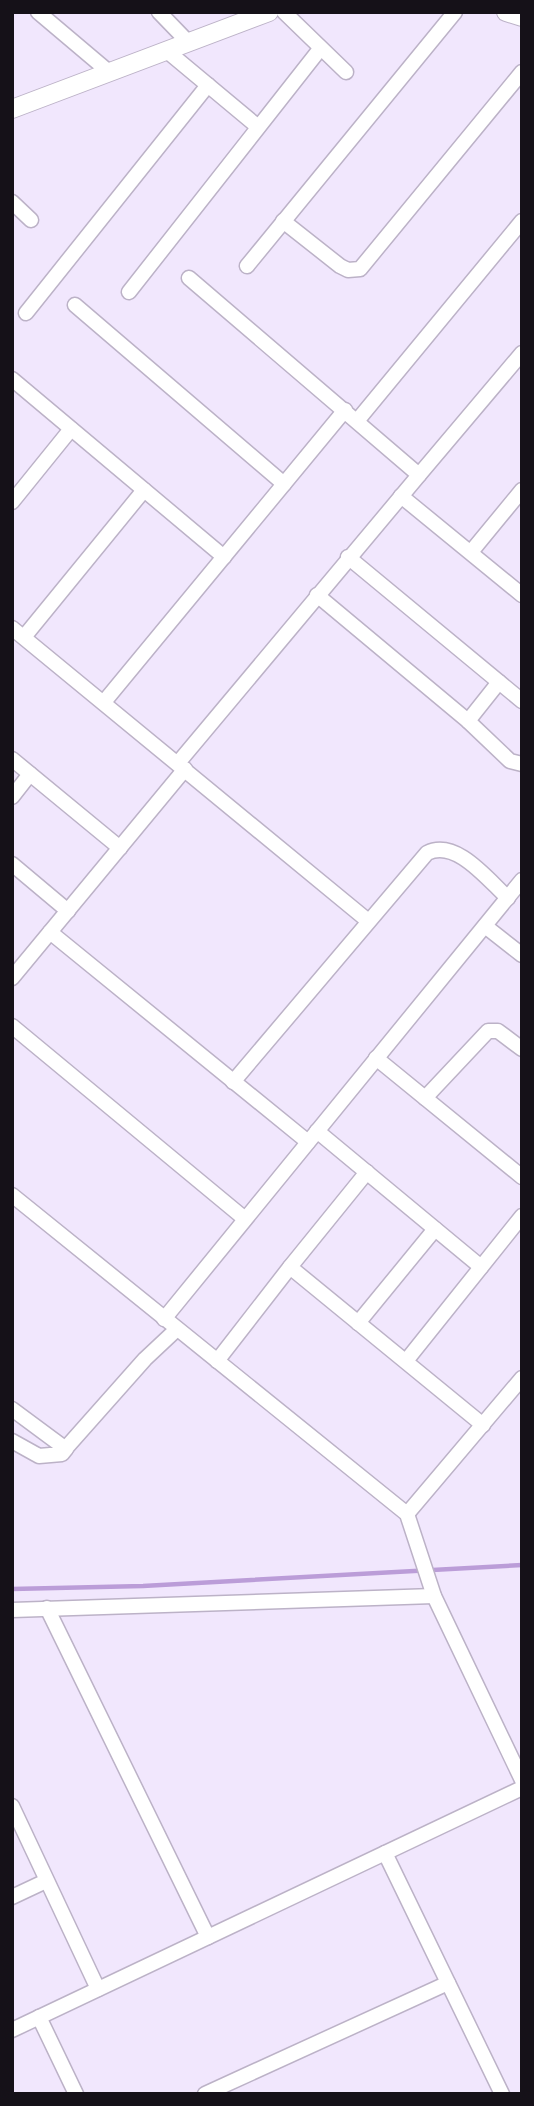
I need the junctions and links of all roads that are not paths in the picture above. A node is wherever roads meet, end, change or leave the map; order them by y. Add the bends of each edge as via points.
1 (38, 12) edge
2 (159, 12) edge
3 (269, 12) edge
4 (284, 12) edge
5 (455, 12) edge
6 (506, 12) edge
7 (522, 17) edge
8 (188, 42) junction
9 (320, 49) junction
10 (167, 51) junction
11 (109, 72) junction
12 (346, 72) dead end
13 (522, 72) edge
14 (208, 85) junction
15 (12, 110) edge
16 (257, 126) junction
17 (12, 202) edge
18 (31, 220) dead end
19 (522, 221) edge
20 (283, 222) junction
21 (247, 266) dead end
22 (189, 278) dead end
23 (129, 292) dead end
24 (75, 305) dead end
25 (26, 313) dead end
26 (522, 353) edge
27 (12, 379) edge
28 (345, 411) junction
29 (357, 421) junction
30 (72, 429) junction
31 (419, 475) junction
32 (284, 484) junction
33 (144, 490) junction
34 (522, 490) edge
35 (401, 496) junction
36 (12, 502) edge
37 (471, 552) junction
38 (224, 557) junction
39 (348, 557) junction
40 (317, 595) junction
41 (522, 595) edge
42 (18, 632) edge
43 (499, 682) junction
44 (522, 701) edge
45 (104, 702) junction
46 (468, 721) junction
47 (12, 759) edge
48 (522, 764) edge
49 (182, 766) junction
50 (30, 774) junction
51 (12, 797) edge
52 (120, 848) junction
53 (12, 864) edge
54 (522, 880) edge
55 (508, 898) junction
56 (68, 911) junction
57 (367, 920) junction
58 (485, 926) junction
59 (50, 932) junction
60 (522, 955) edge
61 (12, 978) edge
62 (12, 1027) edge
63 (522, 1049) edge
64 (376, 1058) junction
65 (233, 1082) junction
66 (425, 1098) junction
67 (312, 1137) junction
68 (367, 1172) junction
69 (522, 1177) edge
70 (12, 1195) edge
71 (522, 1216) edge
72 (245, 1219) junction
73 (435, 1228) junction
74 (290, 1267) junction
75 (481, 1267) junction
76 (164, 1319) junction
77 (358, 1323) junction
78 (177, 1329) junction
79 (217, 1361) junction
80 (405, 1361) junction
81 (522, 1378) edge
82 (12, 1409) edge
83 (483, 1425) junction
84 (12, 1441) edge
85 (66, 1448) junction
86 (407, 1514) junction
87 (432, 1590) junction
88 (47, 1608) junction
89 (12, 1610) edge
90 (522, 1780) edge
91 (522, 1788) edge
92 (12, 1807) edge
93 (385, 1853) junction
94 (46, 1881) junction
95 (12, 1897) edge
96 (208, 1937) junction
97 (448, 1983) junction
98 (99, 1989) junction
99 (39, 2017) junction
100 (12, 2030) edge
101 (76, 2094) edge
102 (205, 2094) edge
103 (502, 2094) edge

1 - 11 street
2 - 8 street
3 - 8 street
4 - 9 street
5 - 20 street
6 - 7 street
8 - 10 street
9 - 12 street
9 - 16 street
10 - 11 street
10 - 14 street
11 - 15 street
13 - 20 street via 360,269 340,266
14 - 16 street
14 - 25 street
16 - 23 street
17 - 18 street
19 - 29 street
20 - 21 street
22 - 28 street
24 - 32 street
26 - 31 street
27 - 30 street
28 - 29 street
28 - 32 street
29 - 31 street
30 - 33 street
30 - 36 street
31 - 35 street
32 - 38 street
33 - 38 street
33 - 42 street
34 - 37 street
35 - 37 street
35 - 39 street
37 - 41 street
38 - 45 street
39 - 40 street
39 - 43 street
40 - 46 street
40 - 49 street
42 - 45 street
43 - 44 street
43 - 46 street
45 - 49 street
46 - 48 street via 510,761
47 - 50 street
49 - 52 street
49 - 57 street
50 - 51 street
50 - 52 street
52 - 56 street
53 - 56 street
54 - 55 street
55 - 57 street via 453,852 436,848
55 - 58 street
56 - 59 street
57 - 65 street
58 - 60 street
58 - 64 street
59 - 61 street
59 - 65 street
62 - 72 street
63 - 66 street via 498,1031 488,1031
64 - 66 street
64 - 67 street
65 - 67 street
66 - 69 street
67 - 68 street
67 - 72 street
68 - 73 street
68 - 74 street
70 - 76 street
71 - 75 street
72 - 76 street
73 - 75 street
73 - 77 street
74 - 77 street
74 - 79 street
75 - 80 street
76 - 78 street
77 - 80 street
78 - 79 street
78 - 85 street
79 - 86 street
80 - 83 street
81 - 83 street
82 - 85 street
83 - 86 street
84 - 85 street via 39,1456 62,1454
86 - 87 street
87 - 88 street
87 - 90 street
88 - 89 street
88 - 96 street
91 - 93 street
92 - 94 street
93 - 96 street
93 - 97 street
94 - 95 street
94 - 98 street
96 - 98 street
97 - 102 street
97 - 103 street
98 - 99 street
99 - 100 street
99 - 101 street

